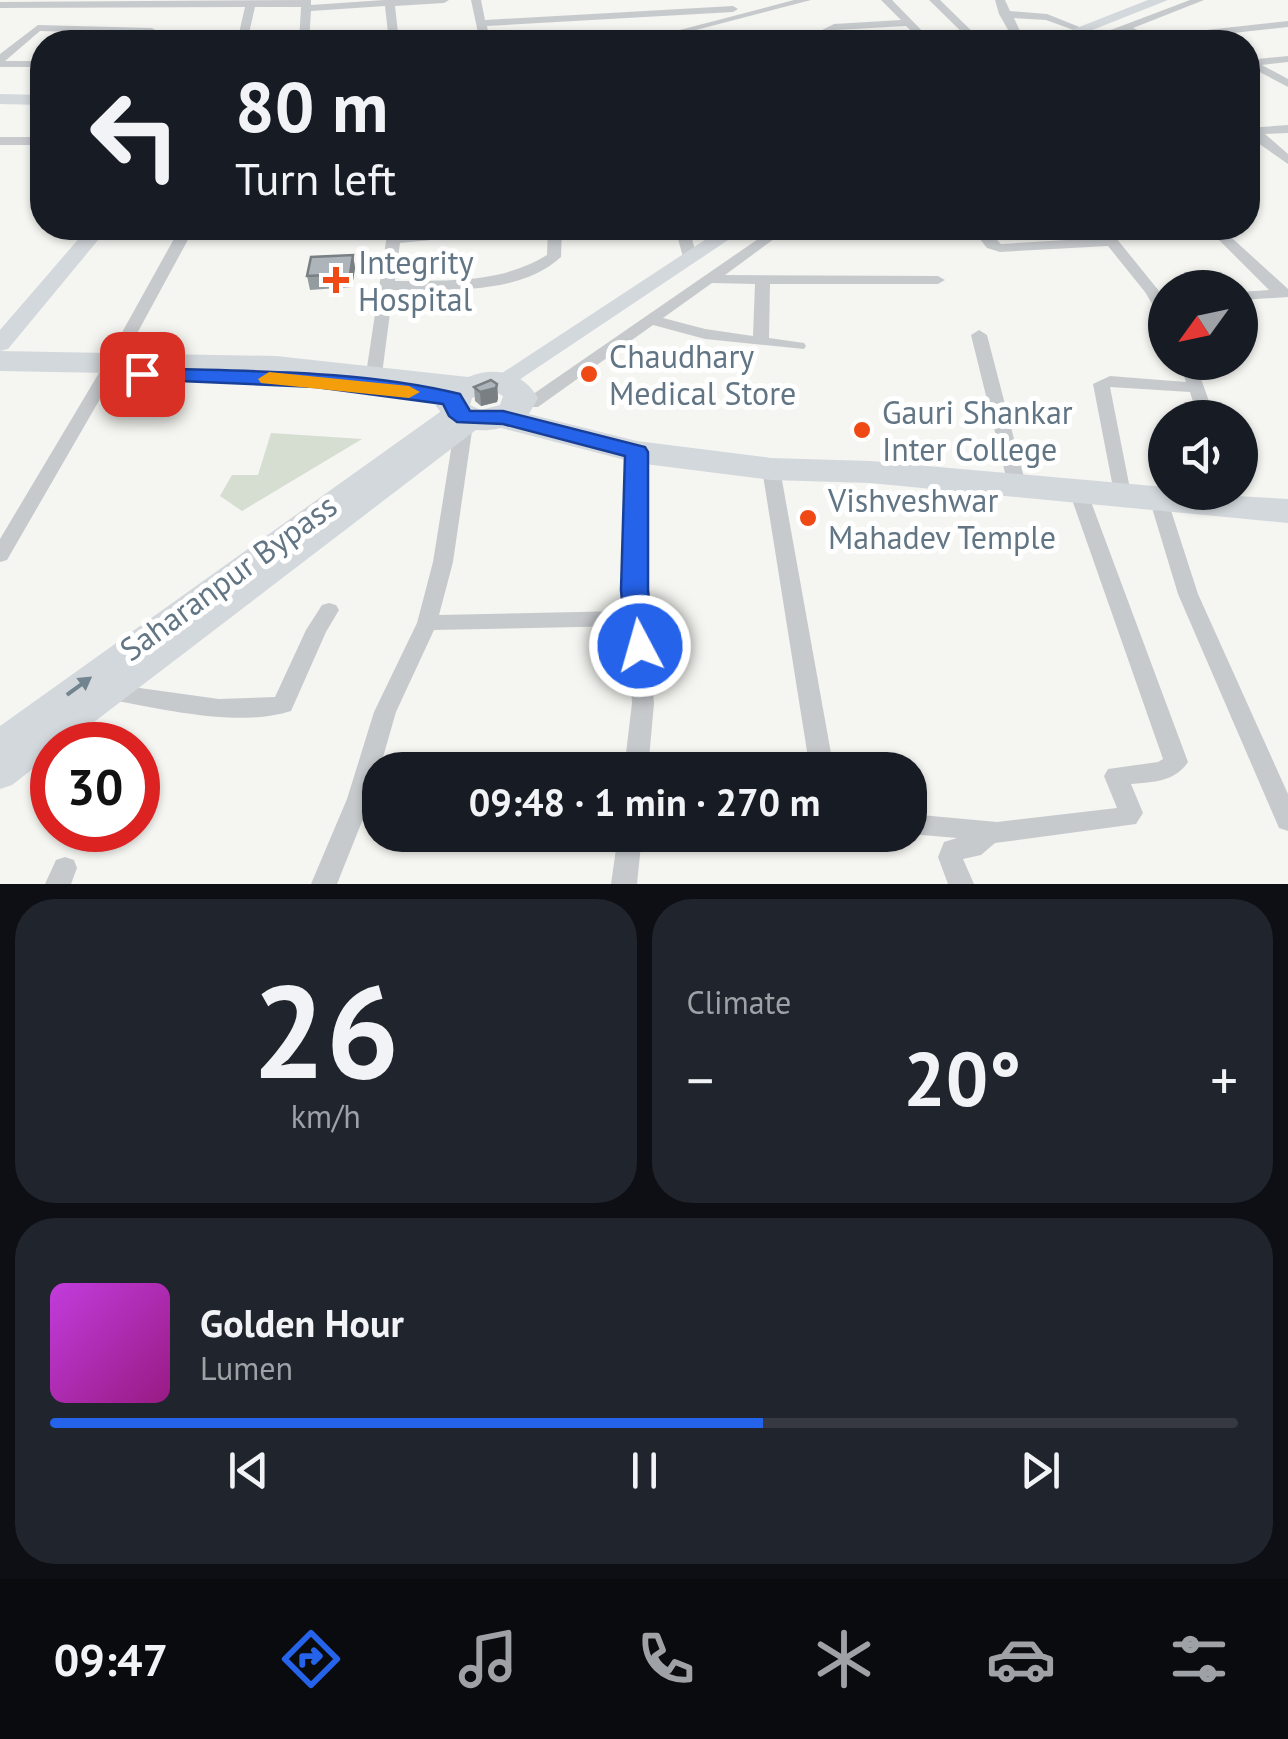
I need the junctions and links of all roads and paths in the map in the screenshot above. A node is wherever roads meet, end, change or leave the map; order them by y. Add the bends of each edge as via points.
1 (444, 0) edge
2 (476, 0) edge
3 (806, 0) edge
4 (886, 0) edge
5 (934, 0) edge
6 (1000, 0) edge
7 (1041, 0) edge
8 (1161, 0) edge
9 (1200, 0) edge
10 (390, 1) edge
11 (0, 2) edge
12 (124, 3) edge
13 (174, 3) edge
14 (306, 4) edge
15 (252, 5) junction
16 (733, 9) edge
17 (1004, 14) junction
18 (1047, 17) junction
19 (481, 23) junction
20 (908, 23) junction
21 (1288, 24) edge
22 (1122, 27) junction
23 (83, 29) joint
24 (33, 30) edge
25 (118, 30) edge
26 (153, 30) edge
27 (245, 30) edge
28 (305, 30) edge
29 (393, 30) edge
30 (482, 30) edge
31 (673, 30) edge
32 (827, 30) edge
33 (915, 30) edge
34 (965, 30) edge
35 (1013, 30) edge
36 (1072, 30) edge
37 (1096, 30) edge
38 (1109, 30) edge
39 (1130, 30) edge
40 (1229, 30) edge
41 (30, 33) edge
42 (1288, 59) edge
43 (0, 62) edge
44 (1260, 62) edge
45 (30, 63) edge
46 (1260, 69) edge
47 (1288, 84) edge
48 (0, 100) edge
49 (30, 100) edge
50 (1288, 129) edge
51 (1260, 131) edge
52 (1260, 137) edge
53 (0, 141) edge
54 (30, 141) edge
55 (1288, 160) edge
56 (88, 240) edge
57 (180, 240) edge
58 (393, 240) edge
59 (555, 240) edge
60 (685, 240) edge
61 (717, 240) edge
62 (765, 240) edge
63 (988, 240) edge
64 (1227, 240) edge
65 (1114, 241) joint
66 (690, 257) junction
67 (710, 279) junction
68 (763, 279) junction
69 (938, 280) dead end
70 (386, 286) junction
71 (1148, 286) edge
72 (1285, 293) edge
73 (1258, 295) edge
74 (651, 320) junction
75 (979, 335) dead end
76 (761, 341) junction
77 (0, 344) edge
78 (798, 346) dead end
79 (0, 361) edge
80 (110, 368) junction
81 (0, 371) edge
82 (374, 374) junction
83 (1193, 380) edge
84 (1196, 388) junction
85 (1200, 400) edge
86 (486, 405) junction
87 (637, 452) junction
88 (772, 469) junction
89 (870, 472) junction
90 (1017, 485) junction
91 (1078, 490) junction
92 (1140, 496) junction
93 (1148, 496) edge
94 (1258, 505) edge
95 (1288, 511) edge
96 (4, 544) edge
97 (330, 610) dead end
98 (638, 618) junction
99 (427, 623) junction
100 (111, 692) junction
101 (0, 743) edge
102 (638, 752) edge
103 (819, 752) edge
104 (0, 775) edge
105 (1288, 821) edge
106 (927, 825) edge
107 (1006, 832) junction
108 (628, 852) edge
109 (324, 884) edge
110 (624, 884) edge
111 (961, 884) edge

1 - 10 street
2 - 19 street
3 - 16 street
4 - 20 street
5 - 34 street
6 - 17 street
7 - 18 street
8 - 37 street
9 - 22 street
10 - 14 street
10 - 29 street
11 - 12 street
12 - 13 street
13 - 15 street
13 - 26 street
14 - 15 street
14 - 28 street
15 - 27 street
16 - 19 street
16 - 31 street
17 - 18 street
17 - 35 street
18 - 36 street
19 - 30 street
20 - 32 street
20 - 33 street
21 - 40 street
22 - 38 street
22 - 39 street
23 - 24 street
23 - 25 street
41 - 43 street
42 - 44 street
43 - 45 street
46 - 47 street
48 - 49 street
50 - 51 street
52 - 55 street
53 - 54 street
56 - 77 street
57 - 80 street
58 - 70 street
59 - 70 street via 554,257 519,276
60 - 66 street
61 - 66 street
62 - 67 street
63 - 65 street via 1000,248
64 - 72 street
65 - 71 street
66 - 86 street
67 - 68 street
67 - 74 street
68 - 69 street
68 - 76 street
70 - 82 street
72 - 73 street
74 - 76 street
74 - 86 street
75 - 90 street
76 - 78 street
79 - 80 highway
80 - 81 highway
80 - 82 highway via 261,366
80 - 86 highway via 316,380
80 - 96 street
82 - 86 highway
83 - 84 street
84 - 85 street
84 - 92 street via 1101,384
86 - 87 highway
86 - 89 highway
86 - 99 street
86 - 100 street
101 -> 86 street, Saharanpur Bypass
87 - 88 highway
87 - 98 street
88 - 89 highway
88 - 103 street
89 - 90 highway
90 - 91 highway
91 - 92 highway
91 - 107 street via 1176,762 1164,770 1116,776 1128,817
92 - 93 highway
92 - 105 street
94 - 95 highway
97 - 100 street via 283,706
98 - 99 street
98 - 102 street via 643,703
99 - 109 street via 385,712
100 - 104 street
106 - 107 street
107 - 111 street via 953,849
108 - 110 street

